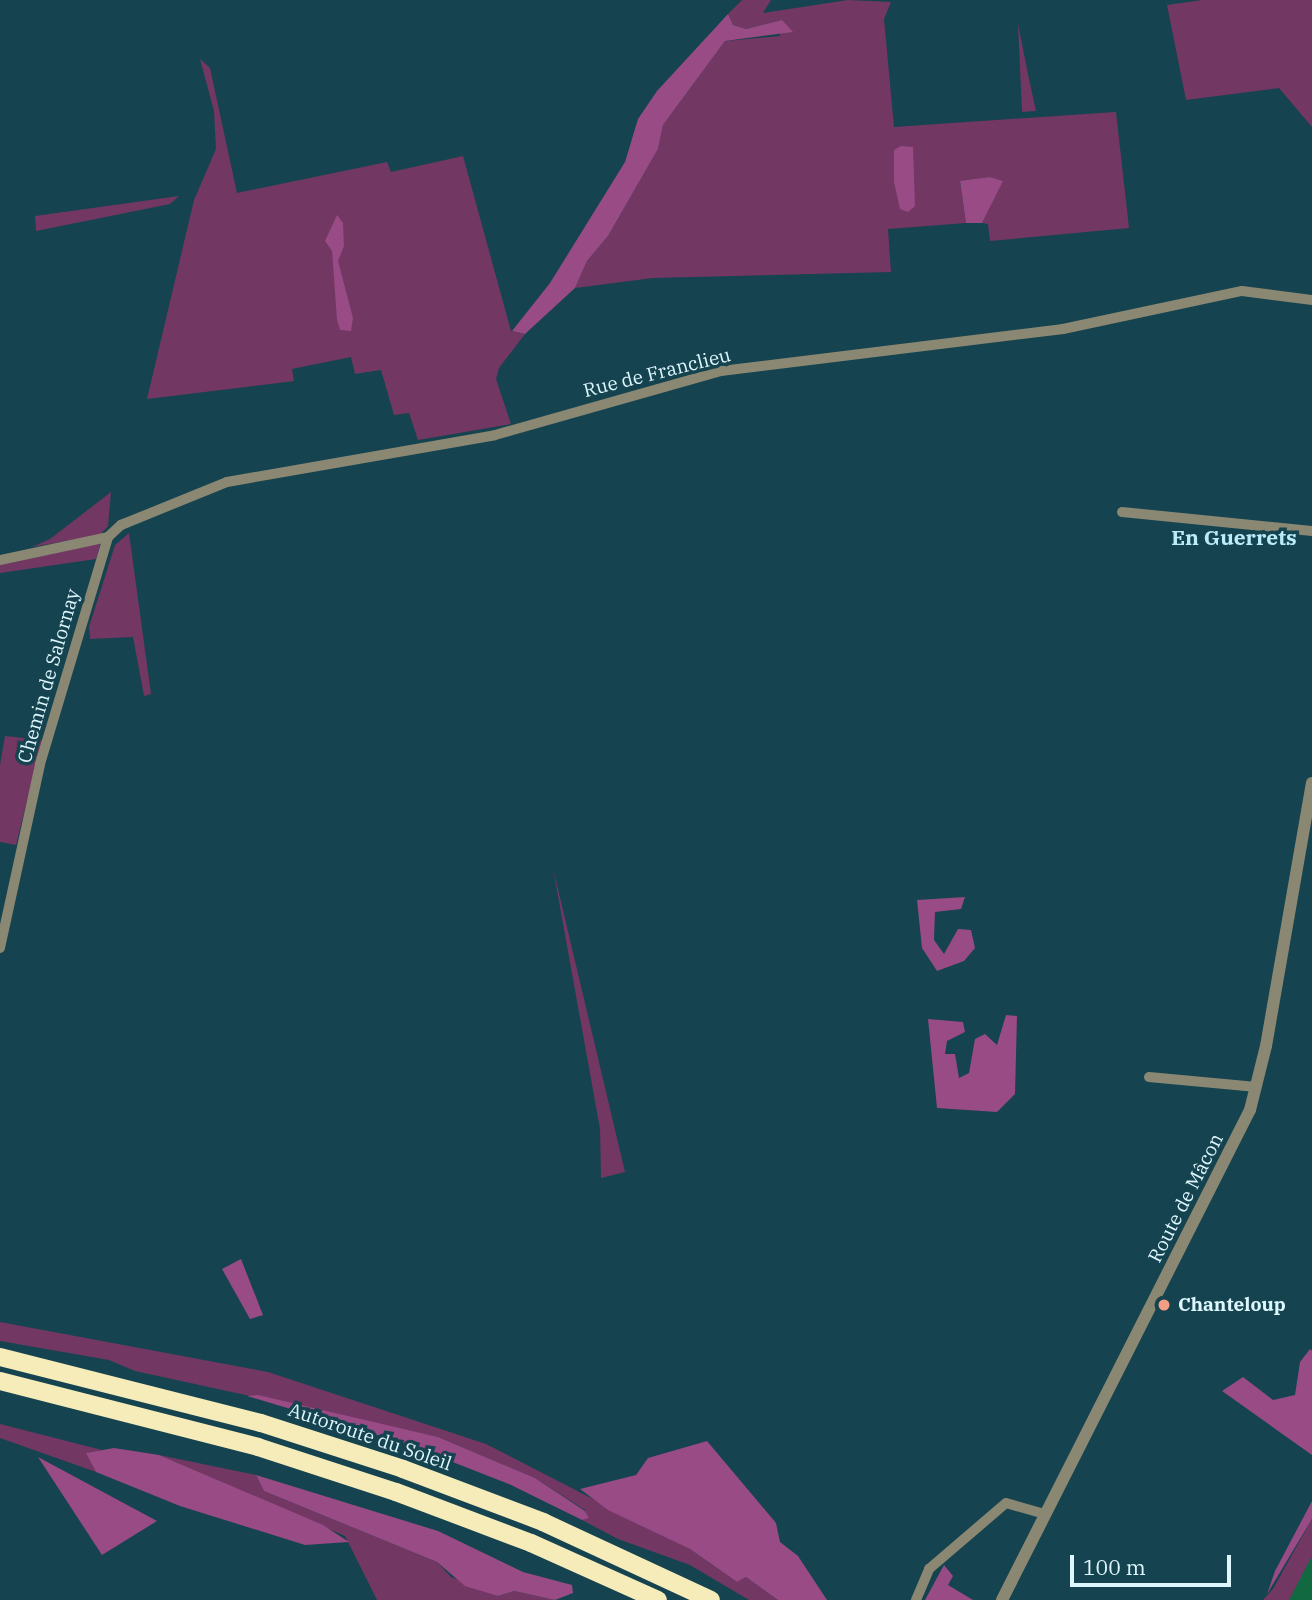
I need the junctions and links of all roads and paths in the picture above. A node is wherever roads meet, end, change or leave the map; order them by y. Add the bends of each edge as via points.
1 (1312, 300) edge
2 (1122, 512) dead end
3 (1312, 531) edge
4 (108, 537) junction
5 (0, 560) edge
6 (1312, 783) edge
7 (0, 948) edge
8 (1149, 1077) dead end
9 (1257, 1087) junction
10 (0, 1357) edge
11 (0, 1381) edge
12 (1044, 1514) junction
13 (658, 1600) edge
14 (711, 1600) edge
15 (916, 1600) edge
16 (1002, 1600) edge

1 - 4 street, Rue de Franclieu via 1242,292 1063,329 884,355 721,371 495,435 227,482 121,525
2 - 3 street
4 - 5 street
4 - 7 street, Chemin de Salornay via 40,764
6 - 9 street, Route de Mâcon
8 - 9 street
9 - 12 street, Route de Mâcon via 1238,1140
10 - 14 highway, Autoroute du Soleil via 247,1420 380,1461 542,1522
11 - 13 highway via 258,1447 351,1477 482,1524
12 - 15 street via 1006,1503 929,1569
12 - 16 street, Route de Mâcon

